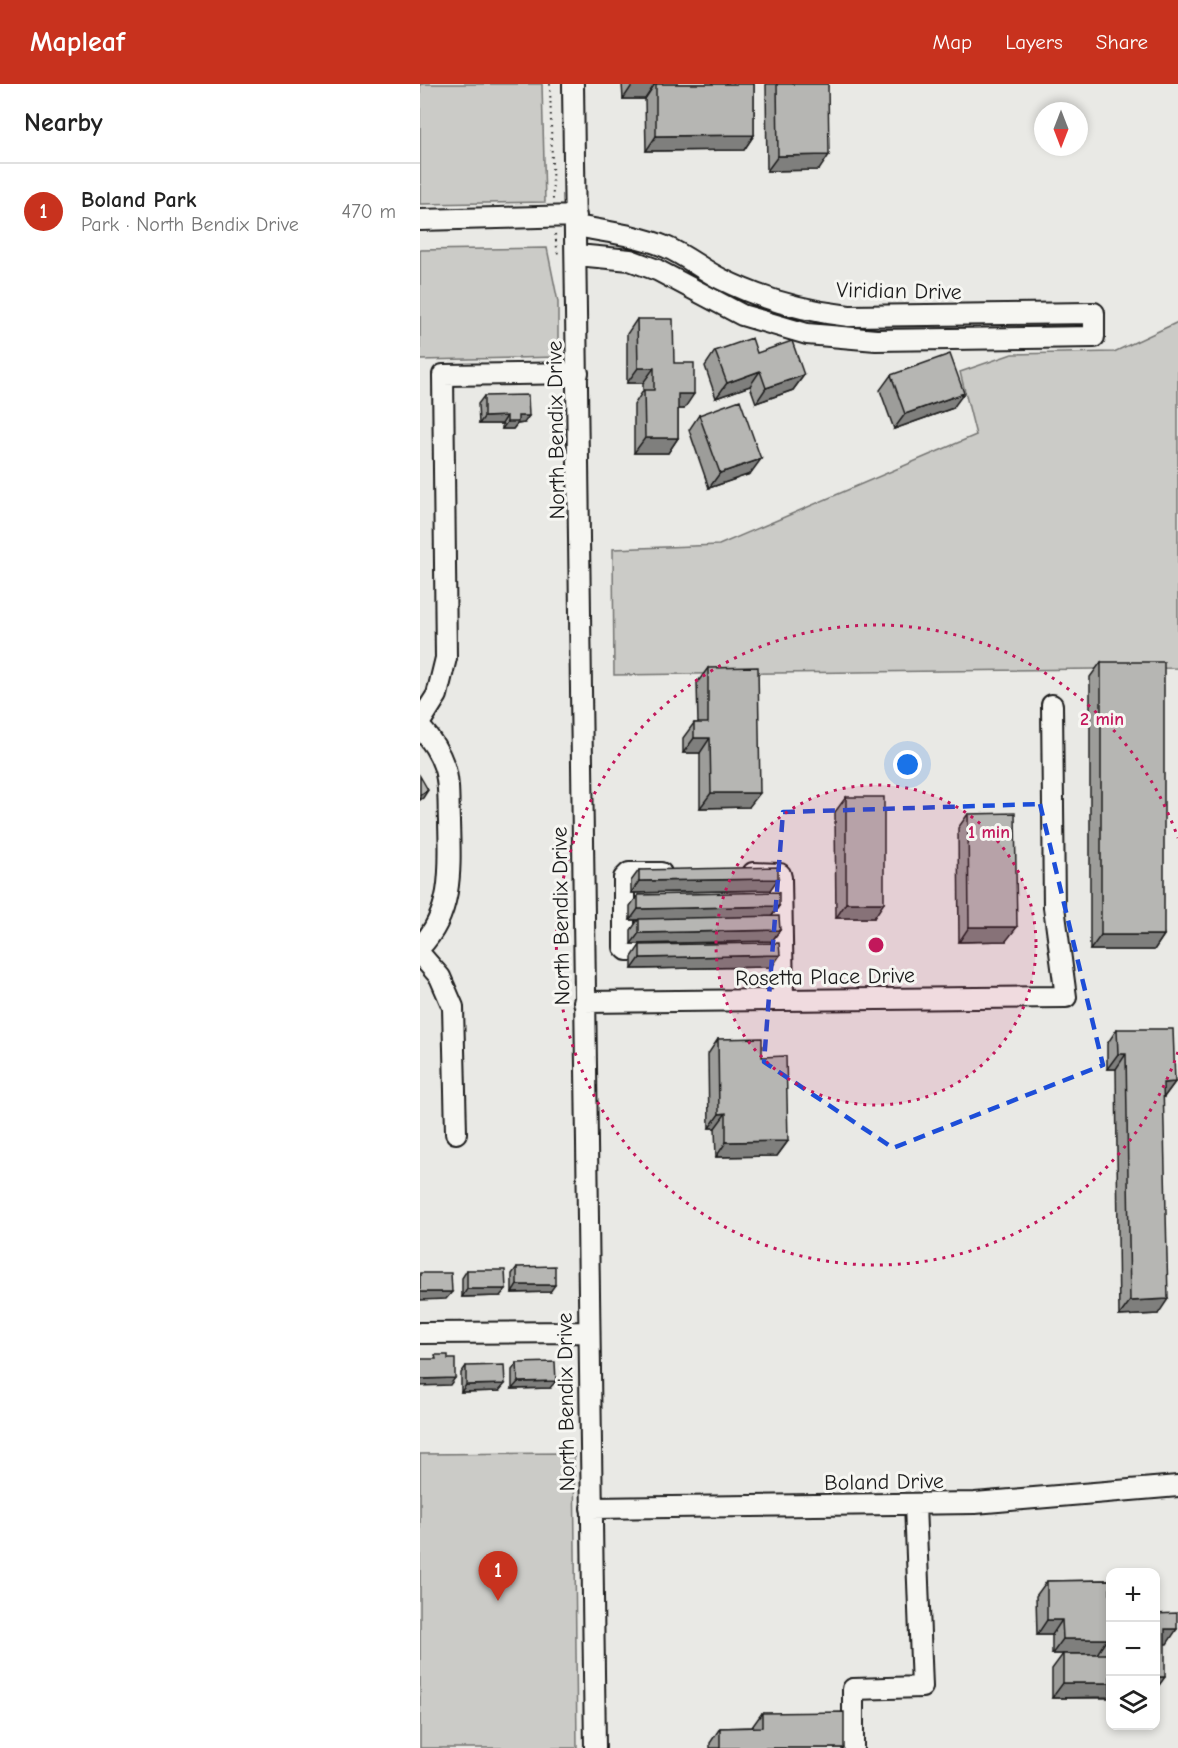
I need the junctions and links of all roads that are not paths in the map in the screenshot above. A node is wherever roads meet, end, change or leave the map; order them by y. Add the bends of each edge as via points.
1 (573, 84) edge
2 (420, 220) edge
3 (576, 221) junction
4 (577, 255) junction
5 (721, 279) junction
6 (710, 298) junction
7 (831, 314) junction
8 (829, 336) junction
9 (578, 373) junction
10 (1052, 705) dead end
11 (420, 724) edge
12 (677, 873) edge
13 (737, 873) edge
14 (420, 947) edge
15 (782, 948) junction
16 (760, 949) edge
17 (681, 950) edge
18 (420, 954) edge
19 (783, 1000) junction
20 (584, 1002) junction
21 (456, 1133) dead end
22 (588, 1332) junction
23 (420, 1333) edge
24 (1178, 1485) edge
25 (915, 1504) junction
26 (591, 1508) junction
27 (595, 1748) edge
28 (853, 1748) edge

1 - 3 street, North Bendix Drive
2 - 3 street, Viridian Drive
3 - 4 street, North Bendix Drive
3 - 5 street, Viridian Drive via 668,248
4 - 6 street via 630,260
4 - 9 street, North Bendix Drive
5 - 6 street
5 - 7 street, Viridian Drive via 782,303
6 - 8 street via 775,326
7 - 8 street
7 - 8 street, Viridian Drive via 1094,313 1094,337 876,340
9 - 11 street via 443,375 446,658 437,695
9 - 20 street, North Bendix Drive
10 - 19 street, Rosetta Place Drive via 1054,907 1066,997
11 - 14 street via 445,769 450,868 443,912
12 - 17 street via 629,873 624,878 624,947
13 - 15 street via 780,874
15 - 16 street
15 - 19 street
18 - 21 street via 445,986 453,1007
19 - 20 street, Rosetta Place Drive
20 - 22 street, North Bendix Drive
22 - 23 street
22 - 26 street, North Bendix Drive
24 - 25 street, Boland Drive via 1020,1500
25 - 26 street, Boland Drive
25 - 28 street via 922,1687 853,1689
26 - 27 street, North Bendix Drive

